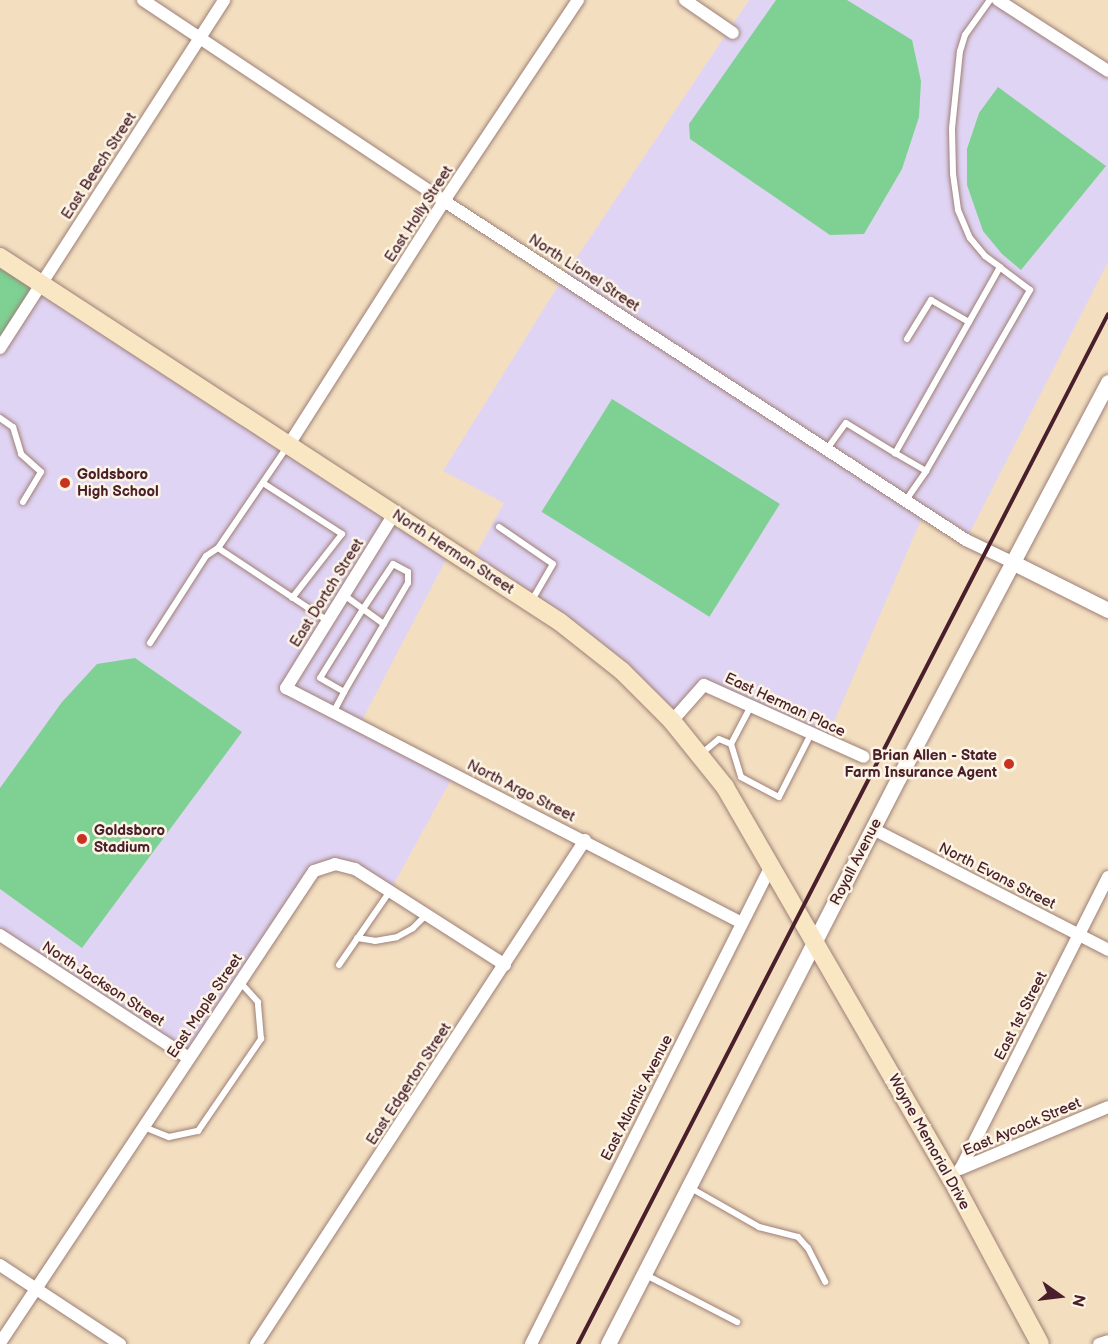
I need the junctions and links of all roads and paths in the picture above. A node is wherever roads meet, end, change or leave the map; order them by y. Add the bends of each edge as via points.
1 (143, 0) edge
2 (224, 0) edge
3 (578, 0) edge
4 (684, 0) edge
5 (990, 0) edge
6 (998, 0) edge
7 (733, 33) dead end
8 (199, 38) junction
9 (1108, 70) edge
10 (444, 201) junction
11 (0, 257) edge
12 (1000, 267) junction
13 (41, 284) junction
14 (969, 322) junction
15 (907, 339) dead end
16 (0, 348) edge
17 (1108, 382) edge
18 (0, 418) edge
19 (288, 446) junction
20 (827, 449) junction
21 (895, 453) junction
22 (926, 471) junction
23 (263, 483) junction
24 (906, 500) junction
25 (22, 502) dead end
26 (394, 514) junction
27 (499, 527) dead end
28 (218, 548) junction
29 (1014, 564) junction
30 (343, 595) junction
31 (292, 598) junction
32 (531, 602) junction
33 (363, 609) junction
34 (1108, 610) edge
35 (328, 621) junction
36 (384, 624) junction
37 (150, 643) dead end
38 (286, 688) joint
39 (344, 692) junction
40 (751, 706) junction
41 (333, 713) junction
42 (672, 721) junction
43 (812, 734) junction
44 (731, 744) junction
45 (699, 755) junction
46 (864, 757) dead end
47 (873, 829) junction
48 (585, 840) junction
49 (771, 866) junction
50 (1108, 877) edge
51 (390, 891) junction
52 (426, 914) junction
53 (742, 923) junction
54 (0, 935) edge
55 (1079, 935) junction
56 (357, 938) junction
57 (814, 942) junction
58 (1108, 950) edge
59 (339, 965) dead end
60 (505, 965) junction
61 (240, 982) junction
62 (189, 1058) junction
63 (1108, 1107) edge
64 (144, 1126) junction
65 (956, 1173) junction
66 (688, 1187) junction
67 (0, 1265) edge
68 (644, 1274) junction
69 (825, 1282) dead end
70 (36, 1288) junction
71 (737, 1322) dead end
72 (1108, 1341) edge
73 (0, 1343) edge
74 (120, 1344) edge
75 (256, 1344) edge
76 (531, 1344) edge
77 (608, 1344) edge
78 (1040, 1344) edge
79 (1099, 1344) edge

1 - 8 street, North Lionel Street
2 - 8 street, East Beech Street
3 - 10 street, East Holly Street
4 - 7 street
5 - 12 lane via 965,35 960,51 952,129 953,174 958,210 970,238
6 - 9 street
8 - 10 street, North Lionel Street
8 - 13 street, East Beech Street
10 - 19 street, East Holly Street
10 - 20 street, North Lionel Street
11 - 13 main road, North Herman Street
12 - 14 lane
12 - 22 lane via 1030,290
13 - 16 street, East Beech Street
13 - 19 main road, North Herman Street
14 - 15 lane via 931,300
14 - 21 lane
17 - 29 street, Royall Avenue
18 - 25 lane via 13,427 21,454 41,472
19 - 23 lane
19 - 26 main road, North Herman Street
20 - 21 lane via 846,423
20 - 24 street, North Lionel Street
21 - 22 lane
22 - 24 lane
23 - 28 lane
23 - 31 lane via 342,534
24 - 29 street, North Lionel Street via 966,540
26 - 30 street, East Dortch Street
26 - 32 main road, North Herman Street
27 - 32 lane via 553,564
28 - 31 lane
28 - 37 lane via 206,556
29 - 34 street
29 - 47 street, Royall Avenue
30 - 33 lane
30 - 35 street, East Dortch Street
31 - 35 lane
32 - 42 main road, North Herman Street via 622,671
33 - 36 lane
33 - 36 lane via 393,564 408,572 408,582
33 - 39 lane via 320,678
35 - 38 street, East Dortch Street
36 - 39 lane
38 - 41 street, North Argo Street
39 - 41 lane
40 - 42 street, East Herman Place via 705,685
40 - 43 street, East Herman Place
40 - 44 lane
41 - 48 street, North Argo Street
42 - 45 main road, North Herman Street
43 - 44 lane via 779,797 741,777
43 - 46 street, East Herman Place
44 - 45 lane via 719,740
45 - 49 main road, North Herman Street via 725,787
47 - 55 street, North Evans Street
47 - 57 street, Royall Avenue
48 - 53 street, North Argo Street
48 - 60 street, East Edgerton Street
49 - 53 street, East Atlantic Avenue
49 - 57 main road, North Herman Street
50 - 55 street, East 1st Street
51 - 52 street, East Maple Street
51 - 56 lane
51 - 61 street, East Maple Street via 355,868 335,864 314,871
52 - 56 lane via 397,937 375,941
52 - 60 street, East Maple Street
53 - 76 street, East Atlantic Avenue
54 - 62 street, North Jackson Street
55 - 58 street, North Evans Street
55 - 65 street, East 1st Street
56 - 59 lane
57 - 65 main road, Wayne Memorial Drive
57 - 66 street, Royall Avenue
60 - 75 street, East Edgerton Street
61 - 62 street, East Maple Street
61 - 64 lane via 258,1002 261,1039 198,1131 169,1137
62 - 64 street, East Maple Street
63 - 65 street, East Aycock Street
64 - 70 street, East Maple Street
65 - 78 main road, Wayne Memorial Drive
66 - 68 street, Royall Avenue
66 - 69 lane via 759,1227 798,1237
67 - 70 street
68 - 71 lane
68 - 77 street, Royall Avenue
70 - 73 street, East Maple Street
70 - 74 street
72 - 79 street

